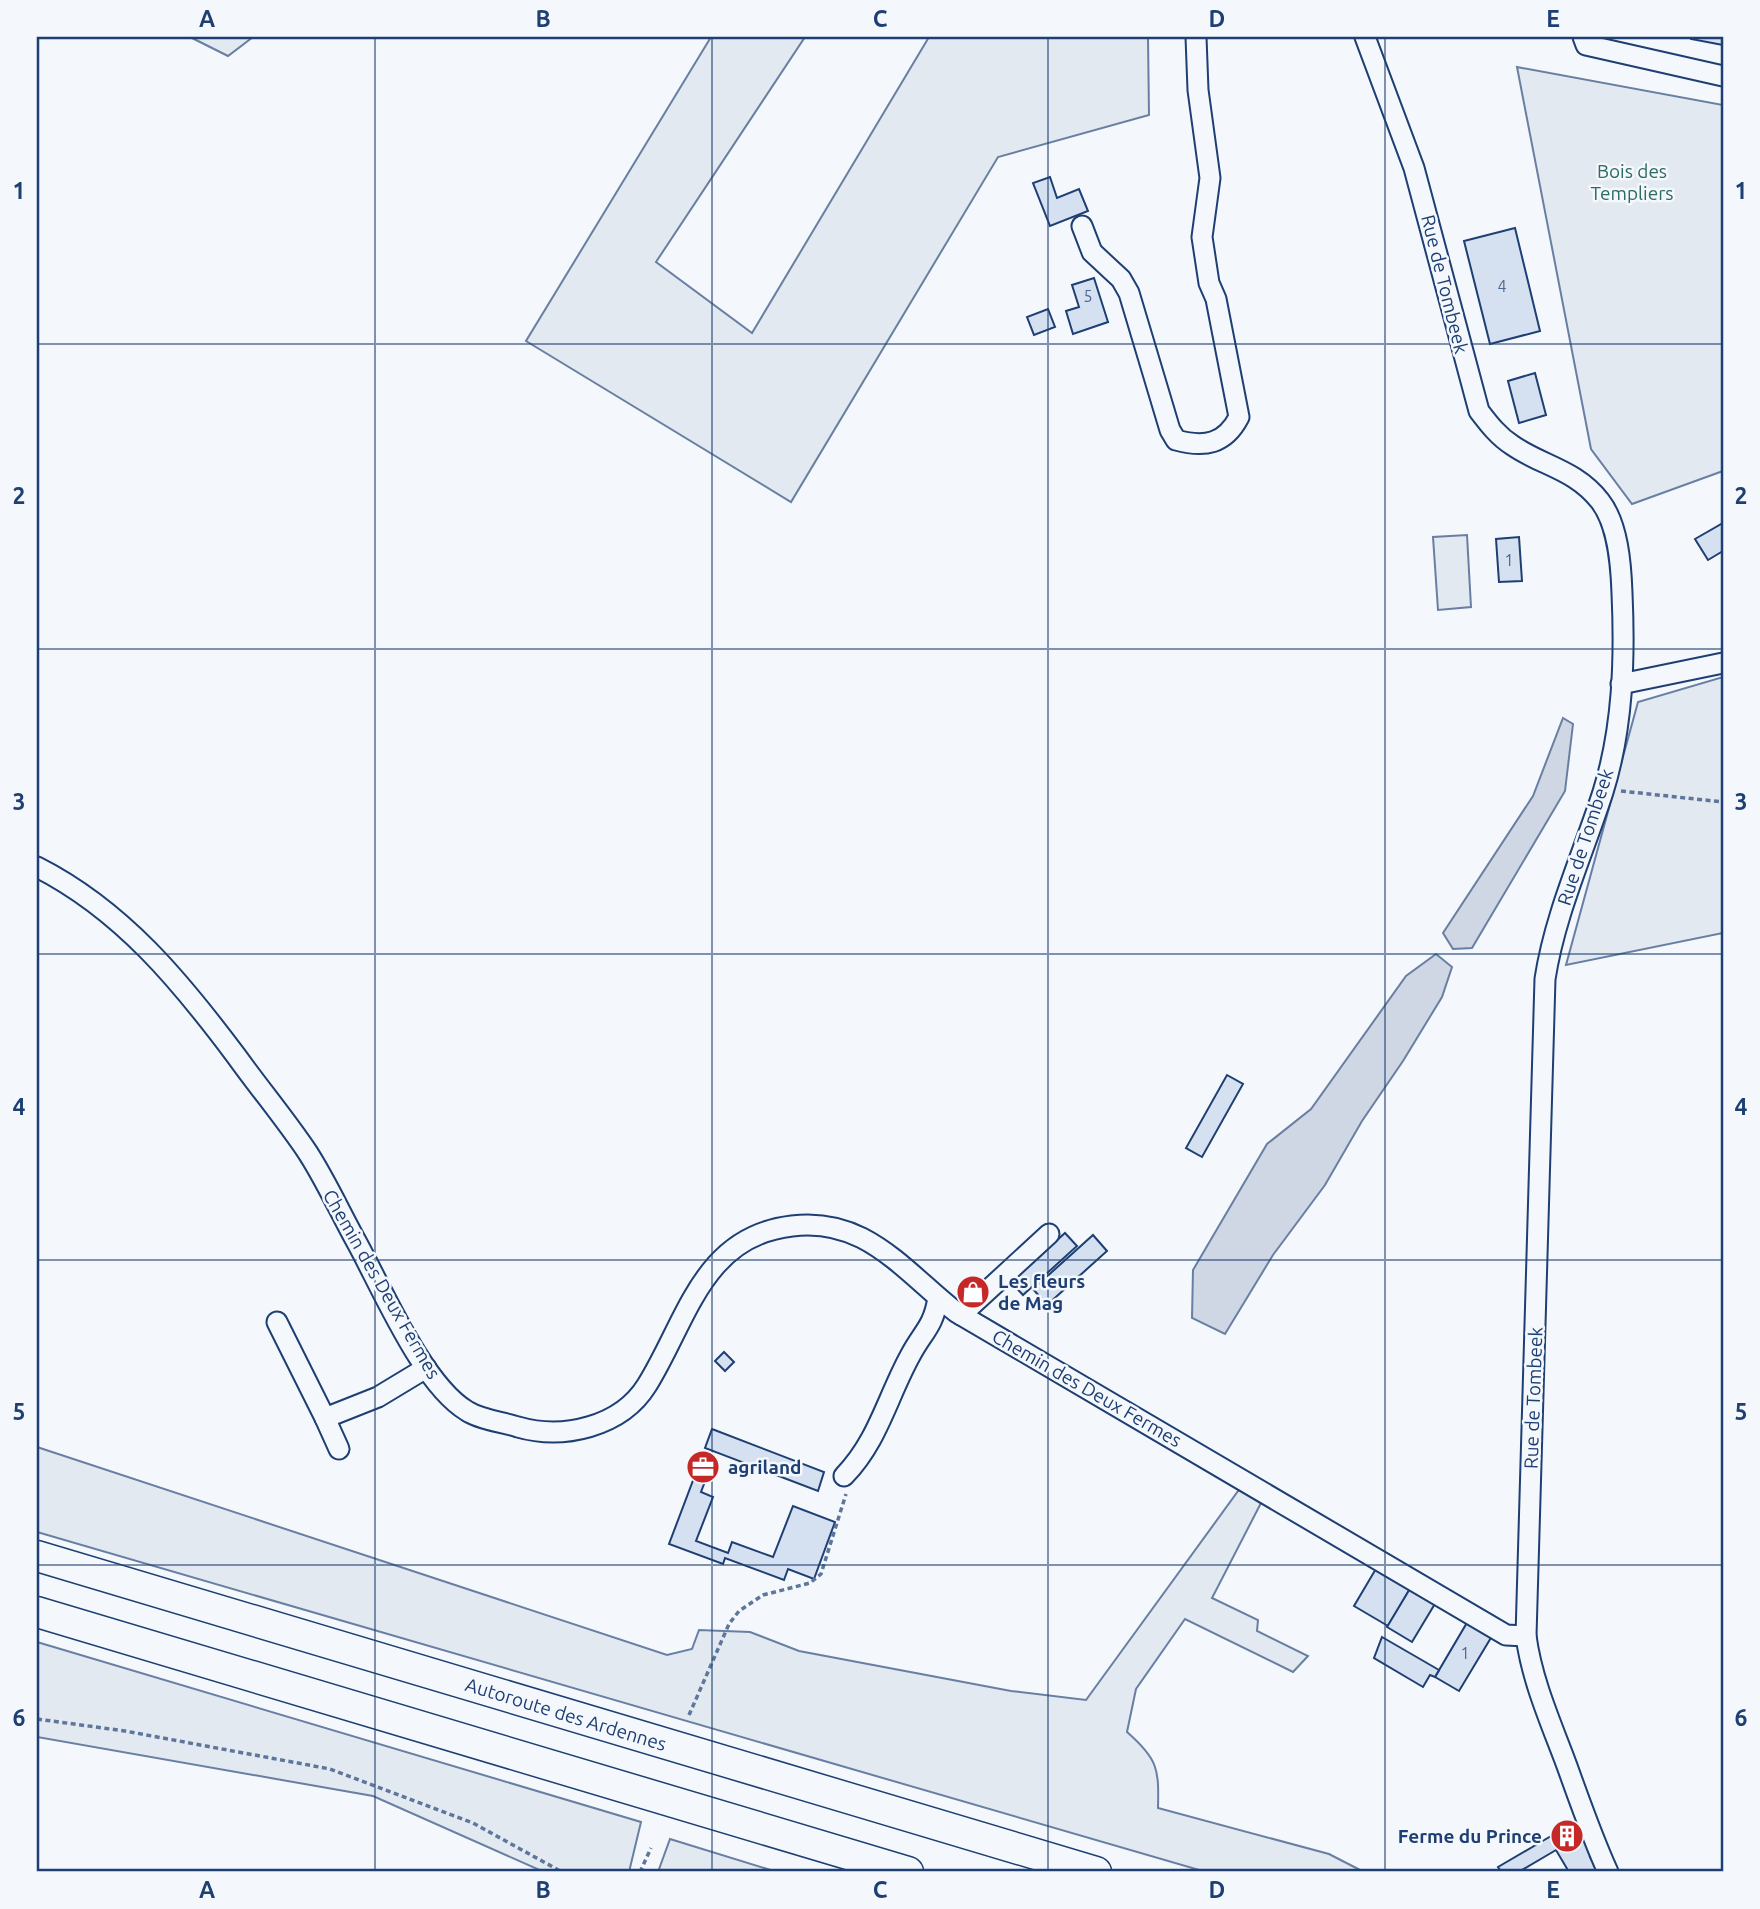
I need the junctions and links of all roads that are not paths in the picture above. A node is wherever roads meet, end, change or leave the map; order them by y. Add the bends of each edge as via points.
1 (1196, 37) edge
2 (1364, 37) edge
3 (1583, 37) edge
4 (1723, 76) edge
5 (1082, 226) dead end
6 (1723, 663) edge
7 (1622, 684) junction
8 (37, 867) edge
9 (1049, 1234) dead end
10 (938, 1298) junction
11 (961, 1315) junction
12 (277, 1322) dead end
13 (426, 1368) junction
14 (325, 1419) junction
15 (339, 1449) dead end
16 (844, 1476) dead end
17 (37, 1556) edge
18 (37, 1612) edge
19 (1526, 1636) junction
20 (908, 1872) edge
21 (1096, 1872) edge
22 (1608, 1872) edge

1 - 5 street via 1210,178 1202,237 1240,417 1228,435 1213,444 1176,440 1129,293 1092,252
2 - 7 street, Rue de Tombeek via 1414,169 1479,411 1513,447 1581,481 1601,503 1614,532 1624,627
3 - 4 street via 1586,45 1619,55
6 - 7 street
7 - 19 street, Rue de Tombeek via 1604,789 1557,922 1545,979
8 - 13 street, Chemin des Deux Fermes via 110,913 196,1003 308,1154
9 - 11 street
10 - 11 street, Chemin des Deux Fermes
10 - 13 street, Chemin des Deux Fermes via 861,1237 811,1224 779,1228 751,1237 727,1253 702,1282 646,1387 600,1424 540,1433 468,1412
10 - 16 street via 935,1320 910,1356 878,1430 863,1457
11 - 19 street, Chemin des Deux Fermes via 1506,1635
12 - 14 street
13 - 14 street via 378,1397
14 - 15 street
17 - 21 highway, Autoroute des Ardennes
18 - 20 highway
19 - 22 street, Rue de Tombeek via 1544,1704

